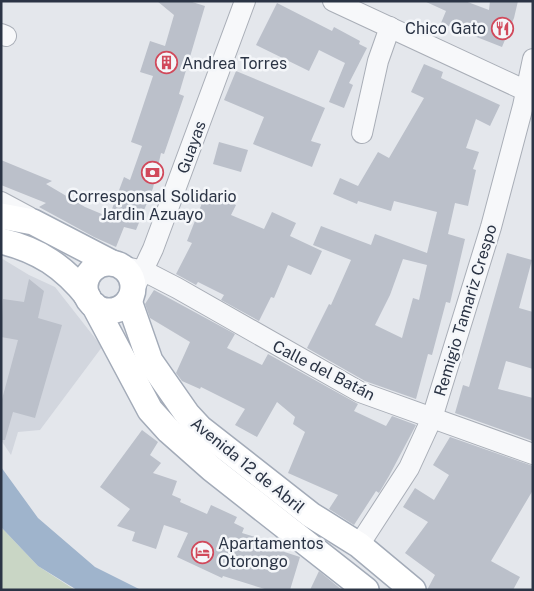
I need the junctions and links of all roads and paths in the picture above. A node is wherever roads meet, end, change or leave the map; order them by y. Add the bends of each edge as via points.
1 (245, 1) edge
2 (333, 1) edge
3 (390, 28) junction
4 (533, 59) edge
5 (530, 93) edge
6 (362, 133) dead end
7 (1, 202) edge
8 (1, 216) edge
9 (55, 232) junction
10 (1, 241) edge
11 (129, 279) junction
12 (91, 301) junction
13 (432, 418) junction
14 (533, 454) edge
15 (359, 544) junction
16 (366, 590) edge
17 (413, 590) edge

1 - 11 street, Guayas
2 - 3 street
3 - 5 street
3 - 6 street via 378,61
4 - 5 street, Remigio Tamariz Crespo
5 - 13 street, Remigio Tamariz Crespo
7 - 9 street
8 - 9 main road via 33,222
9 - 11 main road
10 - 12 main road, Avenida 12 de Abril via 27,248 59,267
11 - 12 main road via 120,308 110,311
11 - 12 main road via 100,264 90,272 85,285
11 - 13 street, Calle del Batán via 360,392
11 - 15 main road, Avenida 12 de Abril via 150,361 187,414 200,428 311,516
12 - 16 main road, Avenida 12 de Abril via 150,410 169,431 212,469
13 - 14 street, Calle del Batán
13 - 15 street, Remigio Tamariz Crespo via 408,468
15 - 17 main road, Avenida 12 de Abril

